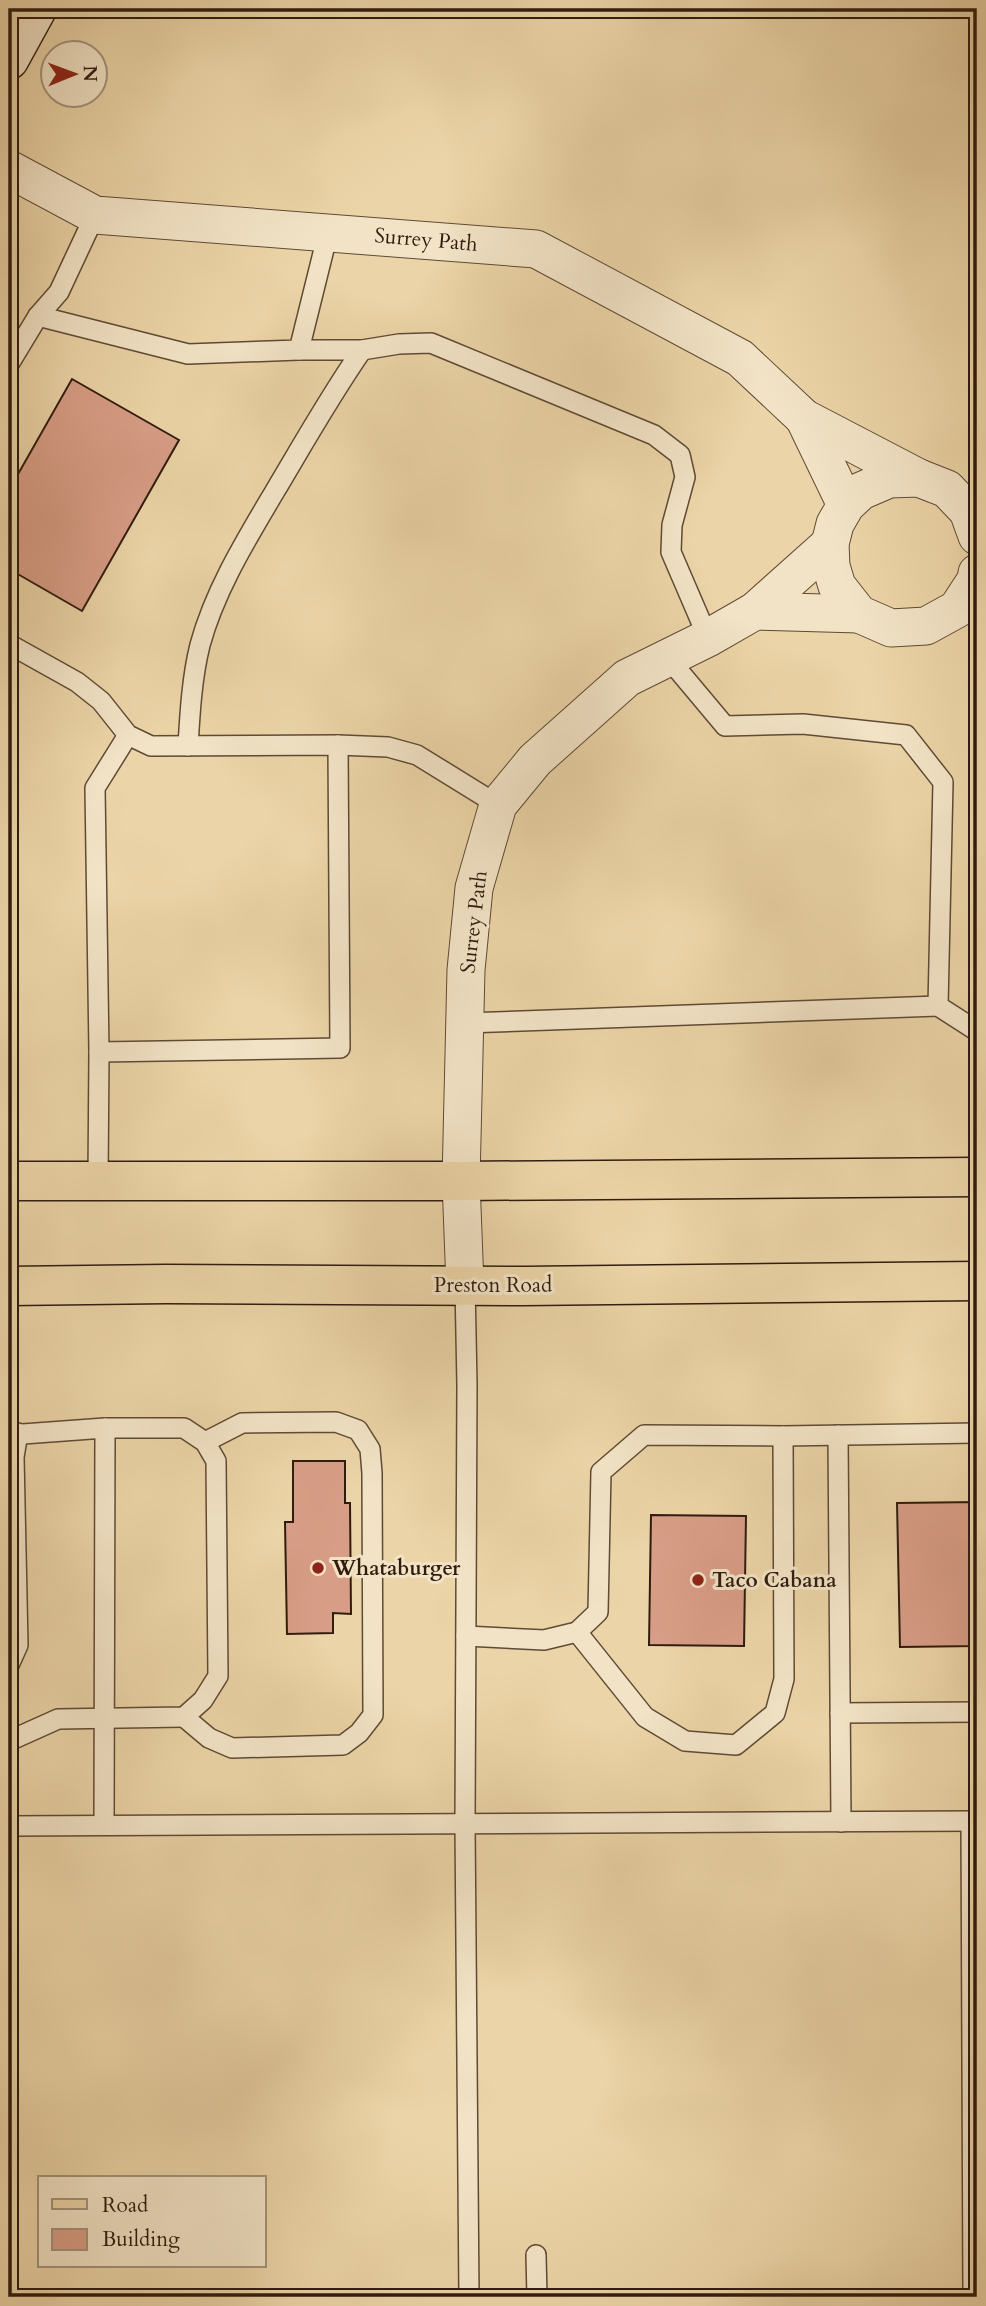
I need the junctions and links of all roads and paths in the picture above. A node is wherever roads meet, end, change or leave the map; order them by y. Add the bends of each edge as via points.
1 (37, 9) edge
2 (9, 60) edge
3 (9, 169) edge
4 (95, 215) junction
5 (328, 233) junction
6 (38, 316) junction
7 (299, 350) junction
8 (362, 350) junction
9 (9, 364) edge
10 (803, 418) junction
11 (919, 478) junction
12 (846, 506) junction
13 (974, 519) edge
14 (830, 544) junction
15 (977, 573) edge
16 (755, 611) junction
17 (859, 614) junction
18 (708, 638) junction
19 (9, 644) edge
20 (668, 658) junction
21 (128, 735) junction
22 (338, 745) junction
23 (188, 746) junction
24 (498, 805) junction
25 (938, 1006) junction
26 (465, 1023) junction
27 (977, 1031) edge
28 (99, 1052) junction
29 (977, 1177) edge
30 (9, 1181) edge
31 (98, 1181) junction
32 (461, 1181) junction
33 (977, 1281) edge
34 (464, 1284) junction
35 (9, 1286) edge
36 (105, 1428) junction
37 (977, 1433) edge
38 (13, 1434) edge
39 (838, 1435) junction
40 (783, 1436) junction
41 (205, 1442) junction
42 (577, 1632) junction
43 (466, 1636) junction
44 (9, 1665) edge
45 (977, 1712) edge
46 (840, 1713) junction
47 (184, 1717) junction
48 (103, 1719) junction
49 (9, 1741) edge
50 (974, 1821) edge
51 (841, 1822) junction
52 (465, 1824) junction
53 (104, 1825) junction
54 (9, 1826) edge
55 (536, 2255) dead end
56 (469, 2297) edge
57 (537, 2297) edge
58 (973, 2297) edge

1 - 2 main road
3 - 4 street, Surrey Path
4 - 5 street, Surrey Path
4 - 6 lane via 59,292
5 - 7 lane
5 - 10 street, Surrey Path via 536,249 740,358
6 - 7 lane via 188,354
6 - 9 lane
7 - 8 lane
8 - 18 lane via 430,343 654,435 680,454 685,477 672,525 671,552
8 - 23 lane via 248,537 212,610 200,647
10 - 11 street, Surrey Path
10 - 12 street, Surrey Path
11 - 12 street, Surrey Path via 889,479 861,491
11 - 13 street, Surrey Path via 947,489
12 - 14 street, Surrey Path
14 - 16 street, Surrey Path
14 - 17 street, Surrey Path via 836,586
15 - 17 street, Surrey Path via 957,609 926,626 891,628
16 - 17 street, Surrey Path
16 - 18 street, Surrey Path
18 - 20 street, Surrey Path
19 - 21 lane via 77,682 101,701
20 - 24 street, Surrey Path via 627,678 535,760
20 - 25 lane via 725,726 803,724 906,735 943,782
21 - 23 lane via 151,746
21 - 28 lane via 95,788
22 - 23 lane
22 - 24 lane via 388,747 417,755
22 - 28 lane via 340,1048
24 - 26 street, Surrey Path via 474,888
25 - 26 lane
25 - 27 lane
26 - 32 street, Surrey Path
28 - 31 lane
29 - 32 main road
30 - 31 main road
31 - 32 main road
32 - 34 street, Surrey Path
33 - 34 main road, Preston Road
34 - 35 main road, Preston Road
34 - 43 lane
36 - 38 lane
36 - 41 lane via 184,1428
36 - 48 lane
37 - 39 lane
38 - 44 lane via 18,1645
39 - 40 lane
39 - 46 lane
40 - 42 lane via 644,1435 601,1472 598,1612
40 - 42 lane via 784,1679 775,1713 736,1745 685,1741 645,1717
41 - 47 lane via 216,1461 218,1676 203,1700
41 - 47 lane via 242,1423 336,1422 358,1430 370,1450 372,1473 373,1715 343,1745 232,1748 209,1738
42 - 43 lane via 544,1640
43 - 52 lane
45 - 46 lane
46 - 51 lane
47 - 48 lane
48 - 49 lane via 58,1718
48 - 53 lane
50 - 51 lane
50 - 58 lane
51 - 52 lane
52 - 53 lane
52 - 56 lane
53 - 54 lane
55 - 57 lane

